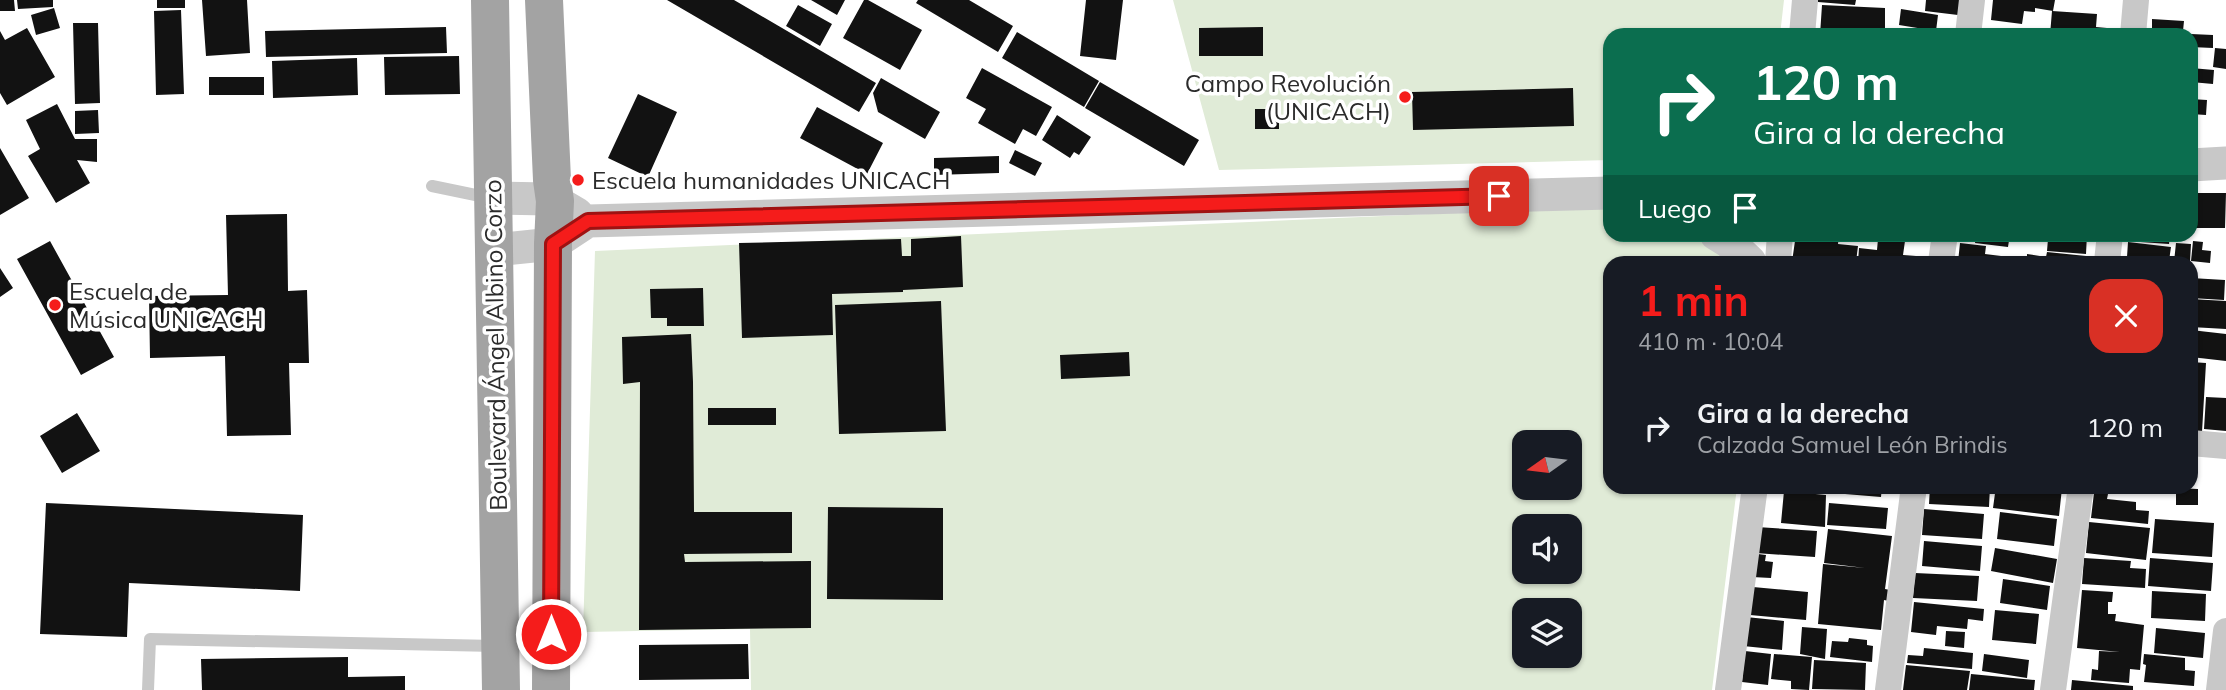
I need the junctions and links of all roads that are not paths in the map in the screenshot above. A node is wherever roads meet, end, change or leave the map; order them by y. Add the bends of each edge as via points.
1 (490, 0) edge
2 (544, 0) edge
3 (1805, 0) edge
4 (1972, 0) edge
5 (2136, 0) edge
6 (1802, 28) edge
7 (1969, 28) edge
8 (2134, 28) edge
9 (2226, 163) edge
10 (2198, 165) edge
11 (432, 186) dead end
12 (1603, 193) edge
13 (493, 198) junction
14 (555, 201) junction
15 (588, 221) junction
16 (1729, 242) edge
17 (553, 244) junction
18 (494, 250) junction
19 (1744, 256) edge
20 (2198, 444) edge
21 (2226, 446) edge
22 (1754, 494) edge
23 (1913, 494) edge
24 (2080, 494) edge
25 (2226, 631) edge
26 (500, 646) junction
27 (148, 690) edge
28 (501, 690) edge
29 (551, 690) edge
30 (1728, 690) edge
31 (1888, 690) edge
32 (2053, 690) edge
33 (2220, 690) edge

1 - 13 main road, Boulevard Ángel Albino Corzo
2 - 14 main road
3 - 6 street
4 - 7 street
5 - 8 street
9 - 10 street
11 - 13 lane
12 - 15 street
13 - 14 street
13 - 18 main road, Boulevard Ángel Albino Corzo
14 - 15 street
14 - 17 main road
15 - 17 street
16 - 19 street
17 - 18 street
17 - 29 main road
18 - 26 main road, Boulevard Ángel Albino Corzo
20 - 21 street
22 - 30 street
23 - 31 street
24 - 32 street
25 - 33 street
26 - 27 lane via 150,639
26 - 28 main road, Boulevard Ángel Albino Corzo

